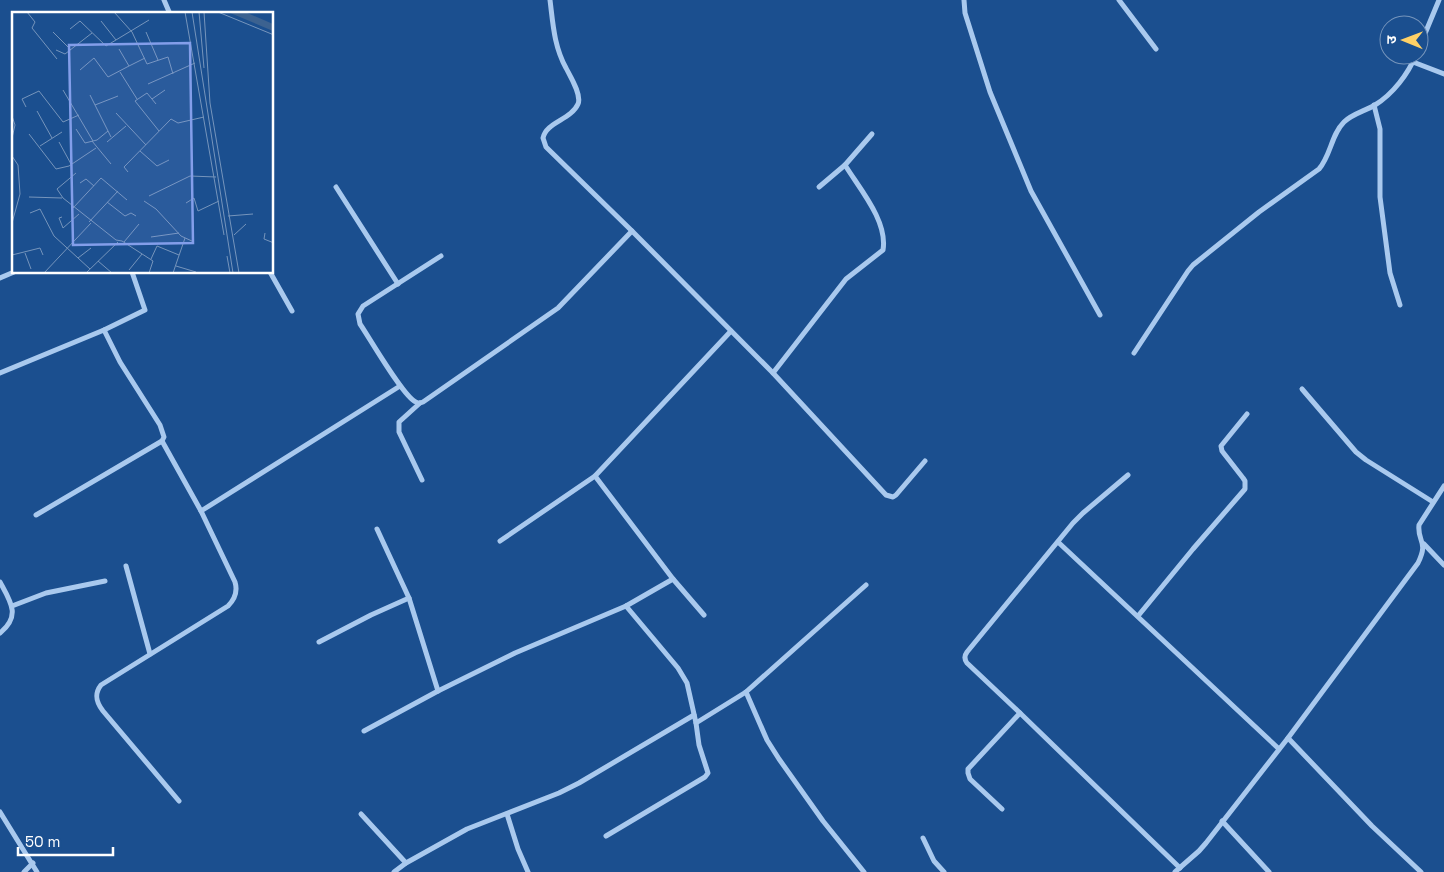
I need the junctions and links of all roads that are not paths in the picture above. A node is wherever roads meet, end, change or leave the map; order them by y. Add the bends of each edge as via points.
1 (164, 0) edge
2 (550, 0) edge
3 (964, 0) edge
4 (1119, 0) edge
5 (1440, 0) edge
6 (169, 12) edge
7 (1429, 25) edge
8 (1156, 49) dead end
9 (1411, 65) edge
10 (1421, 65) edge
11 (1444, 74) edge
12 (1374, 105) junction
13 (872, 134) dead end
14 (845, 165) junction
15 (336, 187) dead end
16 (819, 187) dead end
17 (632, 231) junction
18 (441, 256) dead end
19 (12, 273) edge
20 (133, 274) edge
21 (271, 274) edge
22 (0, 278) edge
23 (398, 284) junction
24 (1400, 305) dead end
25 (292, 312) dead end
26 (1100, 315) dead end
27 (104, 330) junction
28 (731, 331) junction
29 (1134, 353) dead end
30 (0, 373) edge
31 (773, 373) junction
32 (400, 386) junction
33 (1302, 389) dead end
34 (420, 403) junction
35 (1247, 414) dead end
36 (162, 441) junction
37 (925, 461) dead end
38 (1128, 475) dead end
39 (595, 476) junction
40 (422, 480) dead end
41 (1444, 486) edge
42 (1433, 502) junction
43 (201, 512) junction
44 (36, 515) dead end
45 (377, 529) dead end
46 (500, 542) dead end
47 (1058, 542) junction
48 (1423, 544) junction
49 (1444, 565) edge
50 (126, 566) dead end
51 (673, 579) junction
52 (106, 581) dead end
53 (0, 582) edge
54 (866, 585) dead end
55 (409, 598) junction
56 (12, 606) junction
57 (626, 606) junction
58 (704, 615) dead end
59 (1138, 616) junction
60 (0, 633) edge
61 (319, 642) dead end
62 (150, 654) junction
63 (438, 691) junction
64 (746, 692) junction
65 (1020, 713) junction
66 (694, 715) junction
67 (696, 723) junction
68 (364, 731) dead end
69 (1288, 738) junction
70 (1279, 749) junction
71 (179, 801) dead end
72 (1002, 809) dead end
73 (0, 812) edge
74 (361, 814) dead end
75 (507, 814) junction
76 (1222, 821) junction
77 (606, 836) dead end
78 (923, 838) dead end
79 (33, 863) junction
80 (406, 863) junction
81 (1178, 870) edge
82 (24, 872) edge
83 (37, 872) edge
84 (394, 872) edge
85 (528, 872) edge
86 (864, 872) edge
87 (944, 872) edge
88 (1269, 872) edge
89 (1421, 872) edge

1 - 6 street
2 - 17 street via 554,37 580,100 571,114 546,129 543,142
3 - 26 street via 965,14 990,92 1032,192
4 - 8 street
5 - 7 street
9 - 12 street via 1394,89
10 - 11 street
12 - 24 street via 1380,129 1380,196 1390,272
12 - 29 street via 1345,121 1319,169 1193,265
13 - 14 street
14 - 16 street
14 - 31 street via 875,212 883,240 882,250 846,279
15 - 23 street
17 - 28 street
17 - 34 street via 558,308
18 - 23 street
19 - 22 street
20 - 27 street via 145,310
21 - 25 street
23 - 32 street via 363,306 358,318
27 - 30 street
27 - 36 street via 160,425
28 - 31 street
28 - 39 street
31 - 37 street via 886,495 896,495
32 - 34 street via 413,401
32 - 43 street
33 - 42 street via 1356,452
34 - 40 street via 398,425
35 - 59 street via 1221,446 1245,481 1245,489
36 - 43 street
36 - 44 street
38 - 47 street via 1083,513
39 - 46 street
39 - 51 street
41 - 42 street
42 - 48 street via 1419,525
43 - 62 street via 235,582 235,594 228,606
45 - 55 street
47 - 59 street
47 - 65 street via 965,656 967,663
48 - 49 street
48 - 69 street via 1418,563
50 - 62 street
51 - 57 street
51 - 58 street
52 - 56 street via 46,593
53 - 56 street
54 - 64 street
55 - 61 street
55 - 63 street
56 - 60 street via 9,624
57 - 63 street via 515,653
57 - 66 street via 683,674 690,690
59 - 70 street
62 - 71 street via 101,685 96,698 98,705
63 - 68 street
64 - 67 street
64 - 86 street via 779,759
65 - 72 street via 968,769 970,779
65 - 81 street
66 - 67 street
66 - 75 street via 579,783
67 - 77 street via 707,775
69 - 70 street
69 - 89 street
70 - 76 street
73 - 79 street
74 - 80 street
75 - 80 street via 448,838
75 - 85 street
76 - 81 street via 1199,851
76 - 88 street
78 - 87 street
79 - 82 street
79 - 83 street
80 - 84 street

